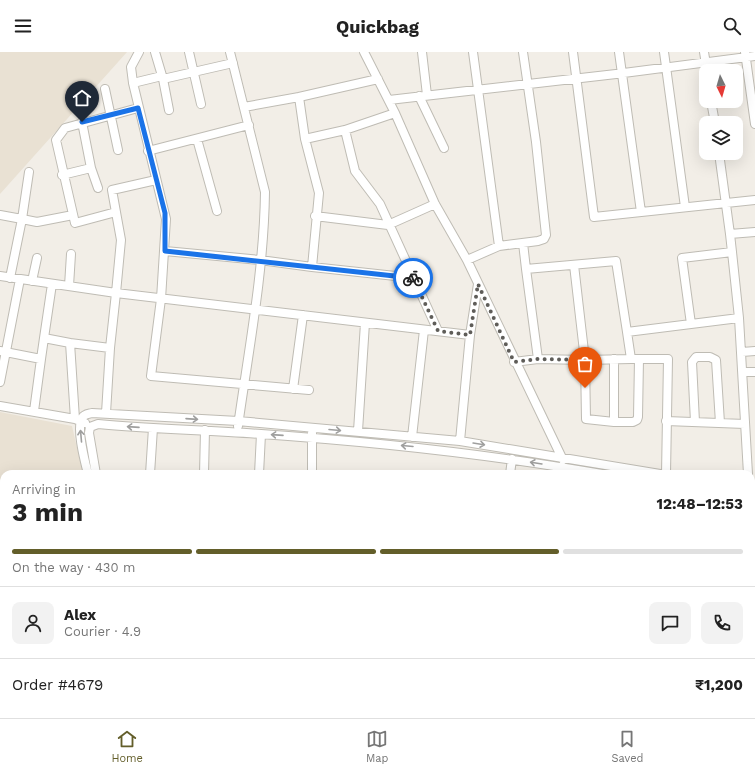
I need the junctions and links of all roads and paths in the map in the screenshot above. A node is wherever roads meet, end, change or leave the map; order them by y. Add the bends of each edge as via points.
1 (140, 52) edge
2 (155, 52) edge
3 (189, 52) edge
4 (230, 52) edge
5 (364, 52) edge
6 (422, 52) edge
7 (473, 52) edge
8 (523, 52) edge
9 (573, 52) edge
10 (619, 52) edge
11 (664, 52) edge
12 (704, 52) edge
13 (745, 54) edge
14 (755, 56) edge
15 (706, 62) junction
16 (233, 64) junction
17 (666, 68) junction
18 (193, 71) junction
19 (622, 74) junction
20 (162, 78) junction
21 (378, 79) junction
22 (577, 79) junction
23 (133, 83) junction
24 (527, 84) junction
25 (105, 90) dead end
26 (477, 90) junction
27 (423, 96) junction
28 (299, 97) junction
29 (389, 100) junction
30 (201, 104) dead end
31 (244, 107) junction
32 (138, 108) junction
33 (169, 110) dead end
34 (395, 113) junction
35 (110, 116) junction
36 (82, 122) junction
37 (755, 124) edge
38 (249, 126) junction
39 (345, 130) junction
40 (197, 139) junction
41 (305, 139) junction
42 (444, 148) dead end
43 (118, 150) dead end
44 (148, 151) junction
45 (720, 160) edge
46 (92, 168) junction
47 (29, 172) dead end
48 (62, 175) junction
49 (156, 180) junction
50 (98, 188) dead end
51 (755, 200) edge
52 (726, 203) junction
53 (435, 204) junction
54 (685, 207) junction
55 (217, 211) dead end
56 (116, 212) junction
57 (641, 212) junction
58 (0, 215) edge
59 (72, 215) junction
60 (316, 216) junction
61 (22, 219) junction
62 (388, 225) junction
63 (755, 232) edge
64 (730, 234) junction
65 (523, 243) junction
66 (499, 246) junction
67 (165, 251) junction
68 (732, 252) junction
69 (71, 254) dead end
70 (37, 258) dead end
71 (260, 260) junction
72 (467, 260) junction
73 (574, 265) junction
74 (312, 267) junction
75 (526, 269) junction
76 (0, 276) edge
77 (10, 278) junction
78 (414, 278) junction
79 (20, 279) junction
80 (32, 281) junction
81 (52, 284) junction
82 (478, 284) junction
83 (70, 286) junction
84 (116, 293) junction
85 (161, 299) junction
86 (255, 310) junction
87 (302, 315) junction
88 (739, 318) junction
89 (365, 323) junction
90 (691, 324) junction
91 (424, 330) junction
92 (438, 331) junction
93 (627, 332) junction
94 (470, 335) junction
95 (44, 338) junction
96 (70, 343) junction
97 (110, 348) junction
98 (755, 351) edge
99 (4, 352) edge
100 (742, 352) junction
101 (41, 359) junction
102 (538, 359) junction
103 (614, 359) junction
104 (635, 359) junction
105 (585, 360) junction
106 (514, 362) junction
107 (743, 372) junction
108 (755, 372) edge
109 (0, 382) edge
110 (243, 385) junction
111 (293, 389) junction
112 (309, 390) dead end
113 (0, 406) edge
114 (34, 411) junction
115 (106, 413) junction
116 (78, 420) junction
117 (666, 421) junction
118 (238, 422) junction
119 (614, 422) junction
120 (695, 422) junction
121 (720, 423) junction
122 (745, 424) junction
123 (90, 427) junction
124 (153, 428) junction
125 (313, 428) junction
126 (205, 430) junction
127 (358, 431) junction
128 (237, 432) junction
129 (260, 434) junction
130 (412, 437) junction
131 (312, 438) junction
132 (460, 441) junction
133 (561, 457) junction
134 (512, 460) junction
135 (566, 468) junction
136 (87, 470) edge
137 (95, 470) edge
138 (150, 470) edge
139 (204, 470) edge
140 (259, 470) edge
141 (312, 470) edge
142 (511, 470) edge
143 (578, 470) edge
144 (637, 470) edge
145 (666, 470) edge
146 (748, 470) edge
147 (184, 718) edge
148 (197, 718) edge
149 (201, 718) edge

1 - 23 street via 130,67
2 - 20 street
3 - 18 street
4 - 16 street
5 - 21 street
6 - 27 street
7 - 26 street
8 - 24 street
9 - 22 street
10 - 19 street
11 - 17 street
12 - 15 street
13 - 14 street
13 - 15 street
13 - 37 street
15 - 17 street
16 - 18 street
16 - 31 street
17 - 19 street
17 - 54 street
18 - 20 street
18 - 30 street
19 - 22 street
19 - 57 street
20 - 23 street
20 - 33 street
21 - 28 street
21 - 29 street
22 - 24 street
22 - 57 street via 594,217
23 - 32 street
24 - 26 street
24 - 65 street via 546,236 538,241
25 - 35 street
26 - 27 street
26 - 66 street
27 - 29 street
27 - 42 street
28 - 31 street
28 - 41 street
29 - 34 street
31 - 38 street
32 - 35 street
32 - 44 street
34 - 39 street
34 - 53 street
35 - 36 street
35 - 43 street
36 - 46 street
36 - 48 street via 65,128 56,140
38 - 40 street
38 - 71 street via 265,192
39 - 41 street
39 - 62 street via 355,171 380,204
40 - 44 street
40 - 55 street
41 - 60 street via 318,186
44 - 49 street
45 - 52 street
46 - 48 street
46 - 50 street
47 - 61 street
48 - 59 street
49 - 56 street via 112,190
49 - 67 street via 165,213
51 - 52 street
52 - 54 street
52 - 64 street
53 - 62 street
53 - 72 street
54 - 57 street
56 - 59 street via 75,223
56 - 84 street via 121,240
58 - 61 street
59 - 61 street via 37,222
60 - 62 street
60 - 74 street
61 - 77 street
62 - 78 street
63 - 64 street
64 - 68 street
65 - 66 street
65 - 75 street
66 - 72 street
67 - 71 street
67 - 85 street
68 - 88 street
68 - 90 street via 682,258
69 - 83 street
70 - 80 street
71 - 74 street
71 - 86 street
72 - 82 street
73 - 75 street
73 - 93 street via 616,261
73 - 105 street
74 - 78 street
75 - 102 street
76 - 77 street
77 - 79 street
78 - 92 street
79 - 80 street
79 - 99 street
80 - 81 street
81 - 83 street
81 - 95 street
82 - 94 street
82 - 106 street
83 - 84 street
84 - 85 street
84 - 97 street
85 - 86 street
85 - 110 street via 151,376
86 - 87 street
86 - 110 street
87 - 89 street
87 - 111 street
88 - 90 street
88 - 100 street
89 - 91 street
89 - 127 street
90 - 93 street
91 - 92 street
91 - 130 street
92 - 94 street
93 - 104 street
94 - 132 street
95 - 96 street
95 - 101 street
96 - 97 street
96 - 116 street
97 - 115 street
98 - 100 street
99 - 101 street
99 - 109 street
100 - 107 street
101 - 114 street
102 - 105 street
102 - 106 street
103 - 104 street
103 - 105 street
103 - 119 street
104 - 117 street via 668,360
104 - 119 street via 637,420
105 - 119 street via 586,419
106 - 133 street
107 - 108 street
107 - 122 street
110 - 111 street
110 - 118 street
111 - 112 street
113 - 114 street
114 - 116 street
115 - 116 street via 92,413
115 -> 118 street
116 - 123 street
136 -> 116 street
117 - 120 street
117 - 145 street
118 - 125 street
118 - 128 street
120 - 121 street
120 - 121 street via 692,362 696,357 710,357 716,360
121 - 122 street
122 - 146 street
124 -> 123 street via 98,424
123 - 137 street via 89,440
124 - 126 street
124 - 138 street
125 -> 127 street
125 - 131 street
126 - 128 street
126 - 139 street
127 - 130 street
128 - 129 street
131 -> 129 street
129 - 140 street
130 - 132 street
134 -> 131 street via 411,446
131 - 141 street
132 -> 133 street
133 - 135 street
133 - 144 street
135 -> 134 street
134 - 142 street
135 - 143 street
147 - 148 street
148 - 149 street

